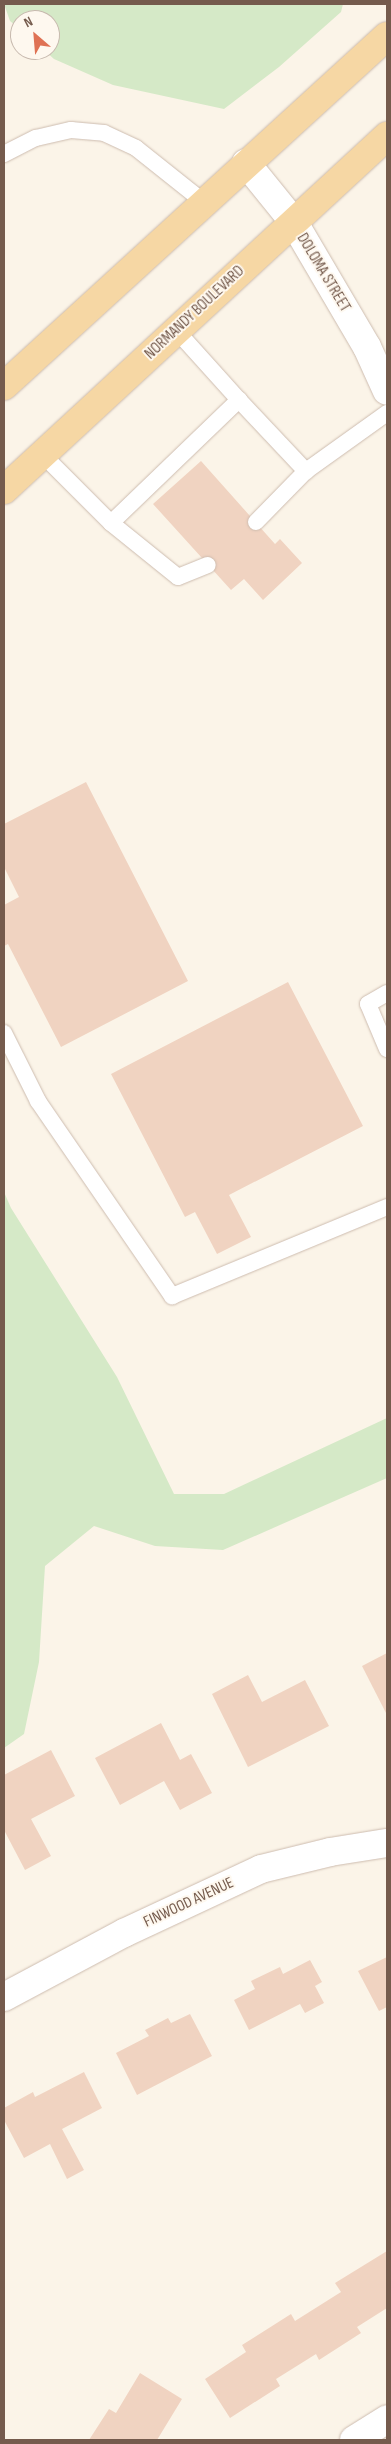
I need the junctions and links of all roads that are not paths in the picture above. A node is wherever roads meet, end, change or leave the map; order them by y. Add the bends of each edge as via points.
1 (387, 36) edge
2 (387, 136) edge
3 (4, 154) edge
4 (246, 163) junction
5 (204, 202) junction
6 (293, 221) junction
7 (176, 330) junction
8 (4, 386) edge
9 (387, 392) edge
10 (239, 400) junction
11 (387, 412) edge
12 (43, 455) junction
13 (306, 471) junction
14 (4, 490) edge
15 (256, 522) dead end
16 (111, 523) junction
17 (208, 565) dead end
18 (387, 994) edge
19 (4, 1033) edge
20 (387, 1049) edge
21 (387, 1207) edge
22 (387, 1844) edge
23 (4, 1997) edge

1 - 4 main road
2 - 6 main road, NORMANDY BOULEVARD
3 - 5 lane via 36,138 71,130 104,133 136,148
4 - 5 main road
4 - 6 street, DOLOMA STREET
5 - 8 main road
6 - 7 main road, NORMANDY BOULEVARD
6 - 9 street, DOLOMA STREET via 367,346
7 - 10 lane
7 - 12 main road, NORMANDY BOULEVARD
10 - 13 lane
10 - 16 lane
11 - 13 lane
12 - 14 main road, NORMANDY BOULEVARD
12 - 16 lane
13 - 15 lane
16 - 17 lane via 178,578
18 - 20 lane via 368,1004
19 - 21 lane via 38,1101 172,1296
22 - 23 street, FINWOOD AVENUE via 330,1852 261,1869 124,1933

